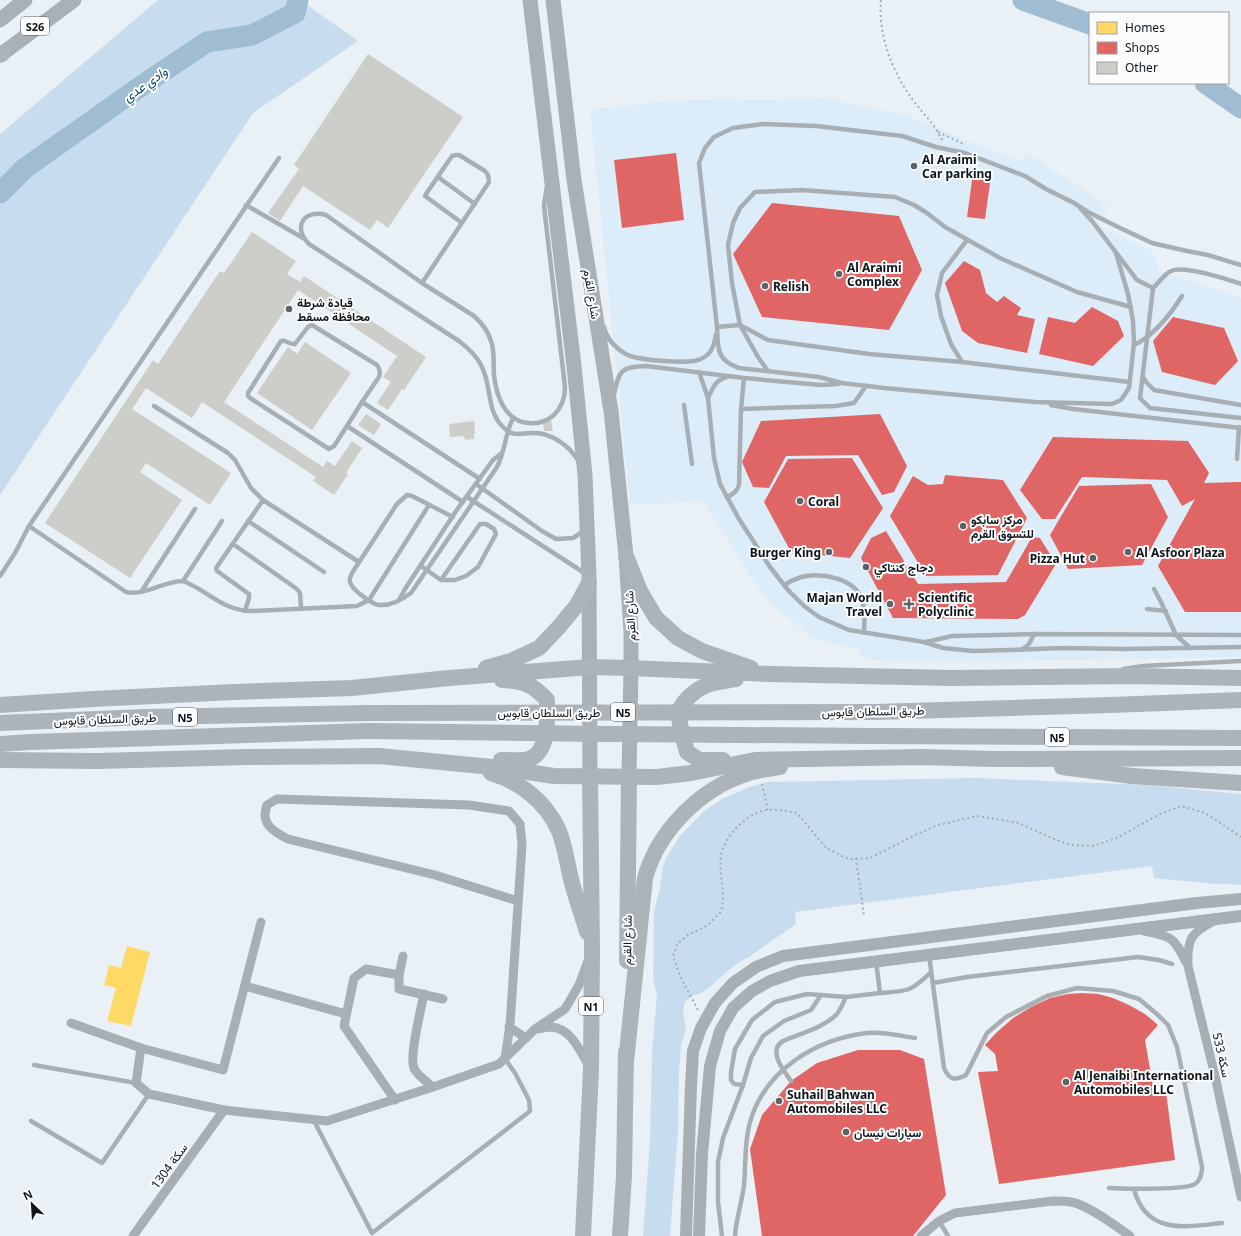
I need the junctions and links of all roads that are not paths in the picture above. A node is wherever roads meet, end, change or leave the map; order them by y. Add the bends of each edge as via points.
1 (14, 0) edge
2 (25, 0) edge
3 (66, 0) edge
4 (74, 0) edge
5 (530, 0) edge
6 (553, 0) edge
7 (0, 13) edge
8 (0, 20) edge
9 (2, 54) edge
10 (279, 158) dead end
11 (551, 173) junction
12 (438, 177) junction
13 (474, 204) junction
14 (246, 205) junction
15 (1077, 205) junction
16 (462, 223) junction
17 (303, 238) junction
18 (967, 240) junction
19 (1116, 253) junction
20 (1241, 265) edge
21 (590, 280) junction
22 (422, 283) junction
23 (1241, 284) edge
24 (1154, 288) junction
25 (1182, 296) dead end
26 (1130, 307) junction
27 (740, 325) junction
28 (717, 327) junction
29 (1148, 337) junction
30 (1134, 345) junction
31 (962, 362) junction
32 (768, 371) junction
33 (699, 372) junction
34 (730, 376) junction
35 (494, 377) junction
36 (1143, 377) junction
37 (744, 378) junction
38 (486, 379) junction
39 (1130, 382) junction
40 (842, 383) junction
41 (866, 386) junction
42 (708, 398) junction
43 (362, 402) junction
44 (1035, 402) junction
45 (684, 405) dead end
46 (1241, 405) edge
47 (154, 406) dead end
48 (741, 409) junction
49 (611, 411) junction
50 (1239, 417) edge
51 (514, 418) junction
52 (347, 426) junction
53 (1240, 428) edge
54 (508, 431) junction
55 (502, 453) junction
56 (1237, 459) dead end
57 (692, 464) dead end
58 (585, 475) junction
59 (480, 479) junction
60 (476, 484) junction
61 (482, 489) junction
62 (467, 497) junction
63 (727, 497) junction
64 (263, 500) junction
65 (463, 502) junction
66 (474, 502) junction
67 (429, 504) junction
68 (195, 509) dead end
69 (452, 517) junction
70 (222, 521) dead end
71 (248, 521) junction
72 (29, 526) junction
73 (587, 529) junction
74 (232, 544) junction
75 (626, 556) junction
76 (359, 562) junction
77 (420, 566) junction
78 (427, 570) junction
79 (324, 572) dead end
80 (0, 576) edge
81 (442, 580) junction
82 (589, 580) junction
83 (183, 581) junction
84 (784, 585) junction
85 (1154, 589) dead end
86 (141, 592) junction
87 (369, 600) junction
88 (399, 600) junction
89 (301, 608) junction
90 (1147, 609) dead end
91 (245, 611) junction
92 (1166, 611) junction
93 (864, 633) junction
94 (1034, 634) junction
95 (1176, 635) junction
96 (1241, 635) edge
97 (924, 642) junction
98 (1241, 647) edge
99 (1190, 648) junction
100 (1023, 649) junction
101 (1241, 662) edge
102 (590, 667) junction
103 (632, 668) junction
104 (1120, 669) dead end
105 (1113, 671) dead end
106 (770, 674) junction
107 (1075, 677) junction
108 (449, 678) junction
109 (1241, 678) edge
110 (1241, 700) edge
111 (0, 705) edge
112 (0, 723) edge
113 (1241, 738) edge
114 (0, 744) edge
115 (1241, 758) edge
116 (993, 759) junction
117 (0, 760) edge
118 (457, 762) junction
119 (757, 765) junction
120 (590, 776) junction
121 (629, 777) junction
122 (1241, 784) edge
123 (1241, 900) edge
124 (518, 901) junction
125 (1241, 916) edge
126 (1219, 919) junction
127 (261, 922) dead end
128 (1135, 929) junction
129 (592, 950) junction
130 (929, 955) junction
131 (402, 956) dead end
132 (876, 962) junction
133 (1172, 964) dead end
134 (1188, 966) junction
135 (931, 972) junction
136 (399, 975) junction
137 (933, 983) junction
138 (245, 986) junction
139 (880, 993) junction
140 (424, 994) junction
141 (821, 995) junction
142 (846, 997) junction
143 (443, 999) dead end
144 (346, 1014) junction
145 (71, 1023) dead end
146 (509, 1027) junction
147 (536, 1029) junction
148 (526, 1038) junction
149 (915, 1038) dead end
150 (141, 1048) junction
151 (505, 1058) junction
152 (626, 1062) junction
153 (34, 1065) dead end
154 (783, 1069) junction
155 (591, 1070) junction
156 (1215, 1076) junction
157 (791, 1081) dead end
158 (1184, 1081) junction
159 (136, 1083) junction
160 (743, 1085) junction
161 (434, 1088) junction
162 (149, 1094) junction
163 (394, 1100) junction
164 (224, 1110) junction
165 (313, 1119) junction
166 (31, 1121) dead end
167 (1109, 1188) dead end
168 (1134, 1189) junction
169 (1241, 1197) edge
170 (939, 1221) junction
171 (1222, 1223) dead end
172 (133, 1236) edge
173 (583, 1236) edge
174 (620, 1236) edge
175 (686, 1236) edge
176 (699, 1236) edge
177 (722, 1236) edge
178 (735, 1236) edge
179 (921, 1236) edge
180 (948, 1236) edge
181 (1130, 1236) edge

1 - 7 main road
2 - 8 main road, S26
3 - 9 main road, S26
4 - 9 main road
5 - 11 main road
6 - 21 main road, شارع القرم via 574,180
10 - 14 lane
11 - 51 lane via 544,205 565,394 557,412 547,420 533,424
11 - 58 main road
12 - 13 lane
12 - 13 lane via 452,156 456,155 485,171 489,182
12 - 16 lane via 425,196
13 - 16 lane
14 - 17 lane
14 - 72 lane
15 - 19 lane
15 - 20 lane via 1152,243
15 - 28 lane via 1025,176 965,154 902,136 816,126 763,124 733,128 714,137 698,163
16 - 22 lane
17 - 22 lane via 303,221 313,213 326,215
17 - 38 lane via 459,341 476,357
18 - 26 lane via 1060,286
18 - 27 lane via 914,205 895,197 802,190 755,192 740,208 733,223 728,245
18 - 31 lane via 942,273 937,295 951,344
19 - 24 lane via 1137,280
19 - 26 lane
21 - 28 lane via 604,330 614,345 630,356 687,362 699,360 710,352
21 - 49 main road, شارع القرم
22 - 35 lane via 468,311 484,325 492,343
23 - 24 lane via 1191,270 1178,269 1164,276
24 - 29 lane
25 - 29 lane
26 - 30 lane
27 - 28 lane
27 - 31 lane via 768,340 869,354
27 - 32 lane
28 - 32 lane via 718,350 729,365
29 - 30 lane
29 - 36 lane
30 - 39 lane
31 - 39 lane
32 - 40 lane via 819,377
33 - 34 lane
33 - 42 lane
33 - 49 lane via 646,366 634,366 623,370 619,375
34 - 37 lane
34 - 42 lane via 721,379 714,386
35 - 38 lane
35 - 51 lane via 504,409
36 - 46 lane via 1154,390
36 - 50 lane via 1140,398 1150,408
37 - 40 lane via 821,385
37 - 48 lane
38 - 54 lane via 491,407 502,426
39 - 44 lane via 1121,400 1112,404
40 - 41 lane
41 - 44 lane
41 - 48 lane via 854,403 836,406
42 - 63 lane via 714,458 720,484
43 - 52 lane
43 - 52 lane via 379,377 380,368 312,325 295,344 281,341 248,393 250,398 329,449 334,446
43 - 59 lane
44 - 53 lane via 1073,409
45 - 57 lane
47 - 64 lane via 228,453 235,460 251,488
48 - 63 lane via 739,485 736,492
49 - 75 main road, شارع القرم
51 - 54 lane
52 - 65 lane
53 - 56 lane
54 - 55 lane
54 - 58 lane via 518,435 542,434 558,440 575,455
55 - 59 lane via 493,460
55 - 61 lane via 499,464
58 - 73 main road
59 - 60 lane
60 - 61 lane
60 - 62 lane
61 - 66 lane
61 - 73 lane via 556,539 573,538
62 - 65 lane
62 - 66 lane
63 - 84 lane via 739,520
64 - 71 lane
64 - 76 lane
65 - 69 lane
66 - 78 lane
66 - 82 lane
67 - 69 lane
67 - 76 lane via 407,495 402,499
67 - 87 lane
68 - 86 lane
69 - 77 lane
70 - 83 lane
71 - 74 lane
71 - 79 lane
72 - 80 lane
72 - 86 lane via 122,590 131,593
73 - 82 main road
74 - 89 lane via 298,589
74 - 91 lane via 216,568 249,594
75 - 103 main road, شارع القرم
75 - 106 highway via 640,592 656,618 678,638 702,651
76 - 87 lane via 349,580 356,591
77 - 78 lane
77 - 88 lane
78 - 81 lane
78 - 88 lane via 411,593
81 - 81 lane via 455,580 478,567 496,531 486,524 480,524
82 - 102 main road
82 - 108 highway via 560,628 539,648 511,661
83 - 86 lane
83 - 91 lane via 233,608
84 - 93 lane via 804,606 819,617 849,630
84 - 93 lane via 816,575 845,581 862,599
85 - 92 lane
87 - 88 lane via 379,605
87 - 89 lane via 357,606
89 - 91 lane
90 - 92 lane
92 - 95 lane
93 - 97 lane
94 - 95 lane
94 - 97 lane via 952,636
94 - 100 lane
95 - 96 lane
95 - 99 lane
97 - 100 lane via 943,648
98 - 99 lane
99 - 100 lane
101 - 104 lane
102 - 103 highway
102 - 108 highway
102 - 120 main road
103 - 106 highway
103 - 121 main road, شارع القرم
105 - 107 lane
106 - 107 highway via 951,678
106 - 119 highway via 701,687 682,704 679,714 687,752 692,756 699,760
107 - 109 highway
108 - 111 highway via 352,688 124,697
108 - 118 highway via 518,681 537,689 547,700 546,732 539,752 529,759
110 - 112 highway, طريق السلطان قابوس / N5, bridge via 875,712 371,713 145,717
113 - 114 highway, طريق السلطان قابوس / N5, bridge via 368,732
115 - 116 highway
116 - 119 highway via 921,757 778,768
116 - 122 highway via 1132,776
117 - 118 highway via 98,761 379,756
118 - 120 highway via 554,776
118 - 129 highway via 505,777 528,791 545,807 559,831
119 - 121 highway via 657,777
119 - 152 highway via 747,773 709,792 677,821 664,836 648,867
120 - 121 highway
120 - 129 highway, N1
121 - 152 highway, شارع القرم
123 - 175 street via 1197,903 783,956 756,967 733,983 715,1003 701,1028 693,1051
124 - 124 street via 522,845 520,824 510,811 469,805 277,799 267,805 265,815 268,824 288,838 435,876
124 - 146 street
125 - 126 street
126 - 128 street
126 - 134 street, سكة 533 via 1196,932 1188,950
127 - 138 street
128 - 130 street
128 - 134 street, سكة 533 via 1164,934 1173,940
129 - 147 street via 579,985 565,1009
129 - 155 highway, N1
130 - 132 street
130 - 135 lane
131 - 136 street
132 - 139 lane
132 - 176 street via 799,971 770,981 752,991 733,1008 720,1031 710,1066 702,1154
133 - 137 lane via 1138,957
134 - 156 street, سكة 533
135 - 137 lane
135 - 139 lane via 913,988
136 - 140 street via 399,989
136 - 144 street via 366,969 354,978
137 - 158 lane via 944,1068 946,1075 952,1079 966,1075 987,1033 1006,1017 1048,996 1077,988 1113,990 1139,999 1158,1015 1168,1025 1173,1036
138 - 144 street
138 - 150 street via 223,1070
139 - 142 lane
140 - 143 street
140 - 161 street via 413,1060 414,1068
141 - 142 lane
141 - 160 lane via 811,1010 784,1021 763,1036
141 - 160 lane via 807,994 775,1002 752,1020 735,1049 731,1072 734,1084
142 - 154 lane via 831,1019 777,1046 776,1053
144 - 163 street via 344,1026
145 - 150 street
146 - 148 street
146 - 151 street
147 - 148 street
147 - 155 street via 552,1027 564,1031 573,1039
148 - 151 street
149 - 154 lane via 869,1033 846,1036 821,1044
150 - 159 street
151 - 161 street via 499,1064
151 - 165 lane via 529,1100 530,1110 372,1233
152 - 174 highway, شارع القرم
153 - 159 lane
154 - 157 lane
154 - 178 lane via 758,1102 750,1121 743,1193
155 - 173 highway, N1
156 - 158 lane
156 - 169 street, سكة 533
158 - 168 lane via 1202,1167 1201,1176 1196,1184 1187,1187
159 - 162 street
160 - 177 lane via 723,1138 718,1162 718,1202
161 - 163 street
162 - 164 street
162 - 166 lane via 102,1163
163 - 165 street via 327,1121
164 - 165 street
164 - 172 street, سكة 1304
167 - 168 lane
168 - 171 lane via 1139,1203 1148,1215 1160,1222 1173,1227
170 - 179 street
170 - 180 lane
170 - 181 street via 955,1213 1063,1201 1082,1206

